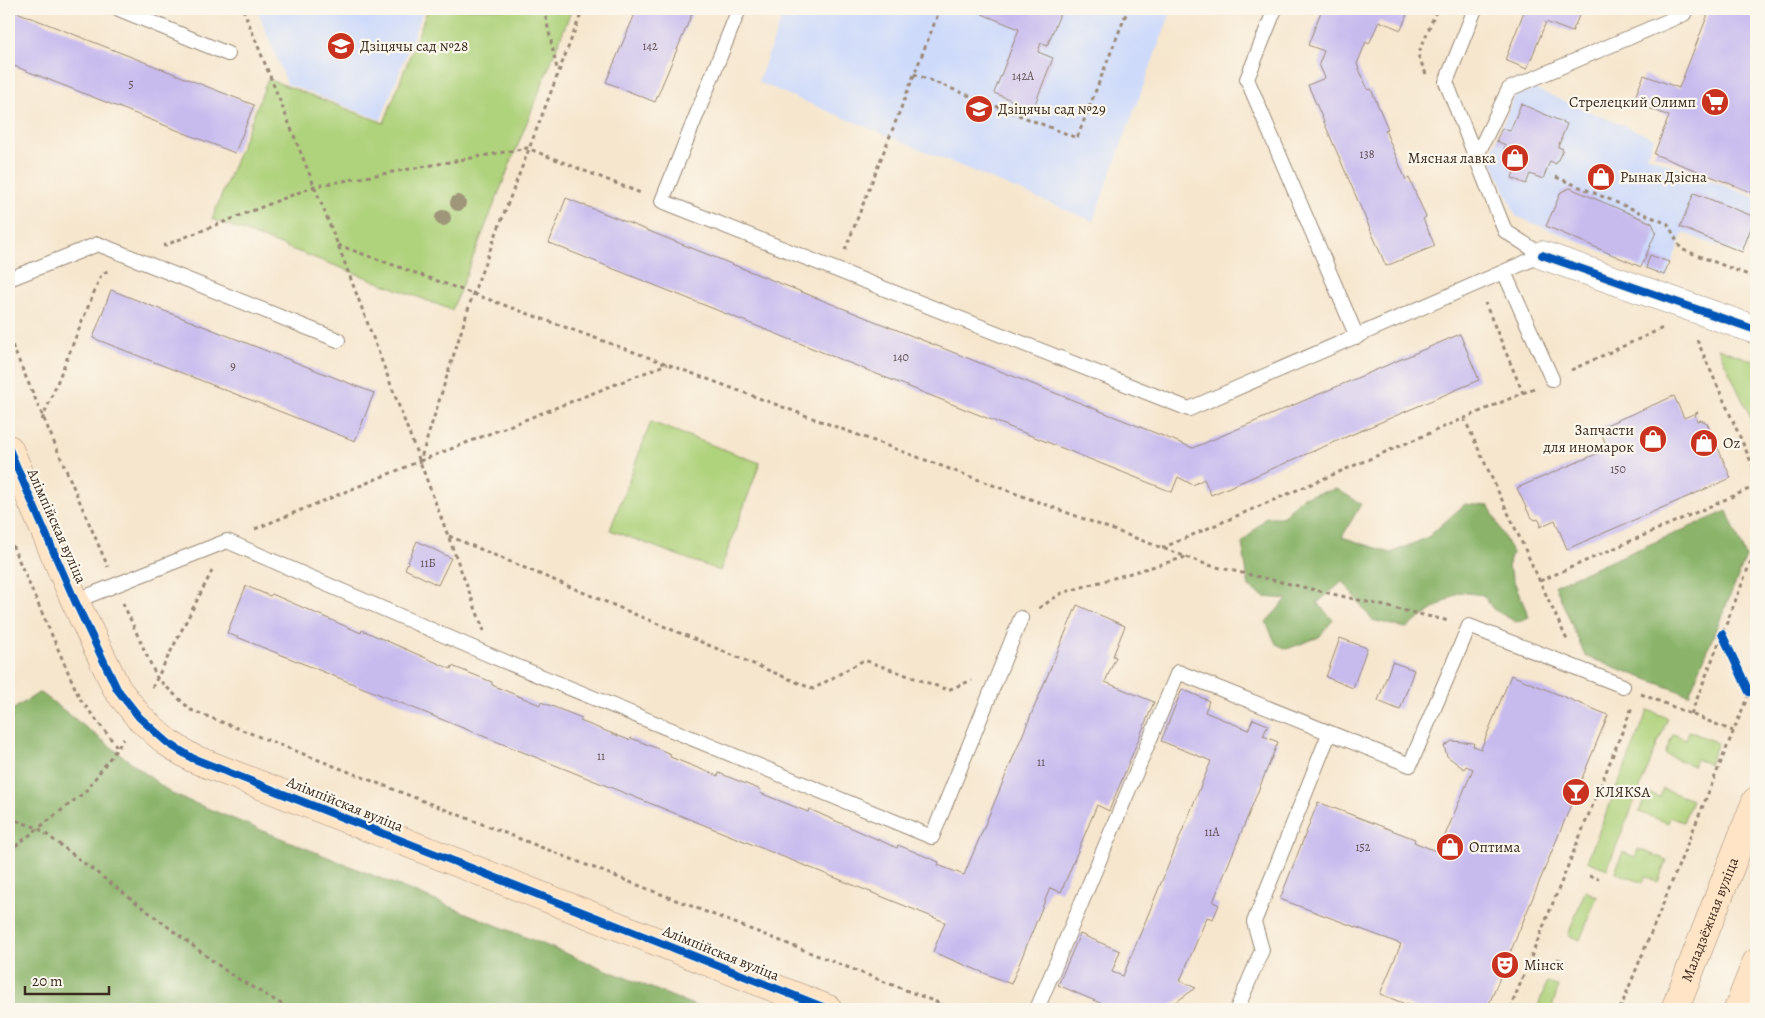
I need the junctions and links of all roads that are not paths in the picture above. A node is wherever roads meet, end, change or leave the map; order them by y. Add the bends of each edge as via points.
1 (119, 9) edge
2 (739, 9) edge
3 (1275, 9) edge
4 (1475, 9) edge
5 (1686, 9) edge
6 (228, 54) dead end
7 (1476, 157) junction
8 (1542, 255) junction
9 (1504, 272) junction
10 (9, 279) edge
11 (1756, 330) edge
12 (1357, 337) junction
13 (338, 340) dead end
14 (1552, 379) road end
15 (9, 449) edge
16 (76, 601) junction
17 (1021, 618) road end
18 (1623, 686) road end
19 (1329, 734) junction
20 (1756, 801) edge
21 (1756, 963) edge
22 (828, 1009) edge
23 (1037, 1009) edge
24 (1237, 1009) edge
25 (1675, 1009) edge
26 (1738, 1009) edge

1 - 6 lane
2 - 12 lane via 662,201 1189,409
3 - 12 lane via 1247,79
4 - 7 lane via 1446,82
5 - 7 lane via 1684,14 1509,89
7 - 8 lane via 1506,231
8 - 9 lane
8 - 11 street
9 - 12 lane
9 - 14 lane
10 - 13 lane via 98,244
15 - 16 street, Алімпійская вуліца
16 - 17 lane via 227,541 494,657 932,836
16 - 22 street, Алімпійская вуліца via 118,689 138,716 168,743 192,758
18 - 19 lane via 1469,626 1410,765
19 - 23 lane via 1178,672
19 - 24 lane via 1254,922 1262,950
20 - 25 street, Маладзёжная вуліца
21 - 26 street

